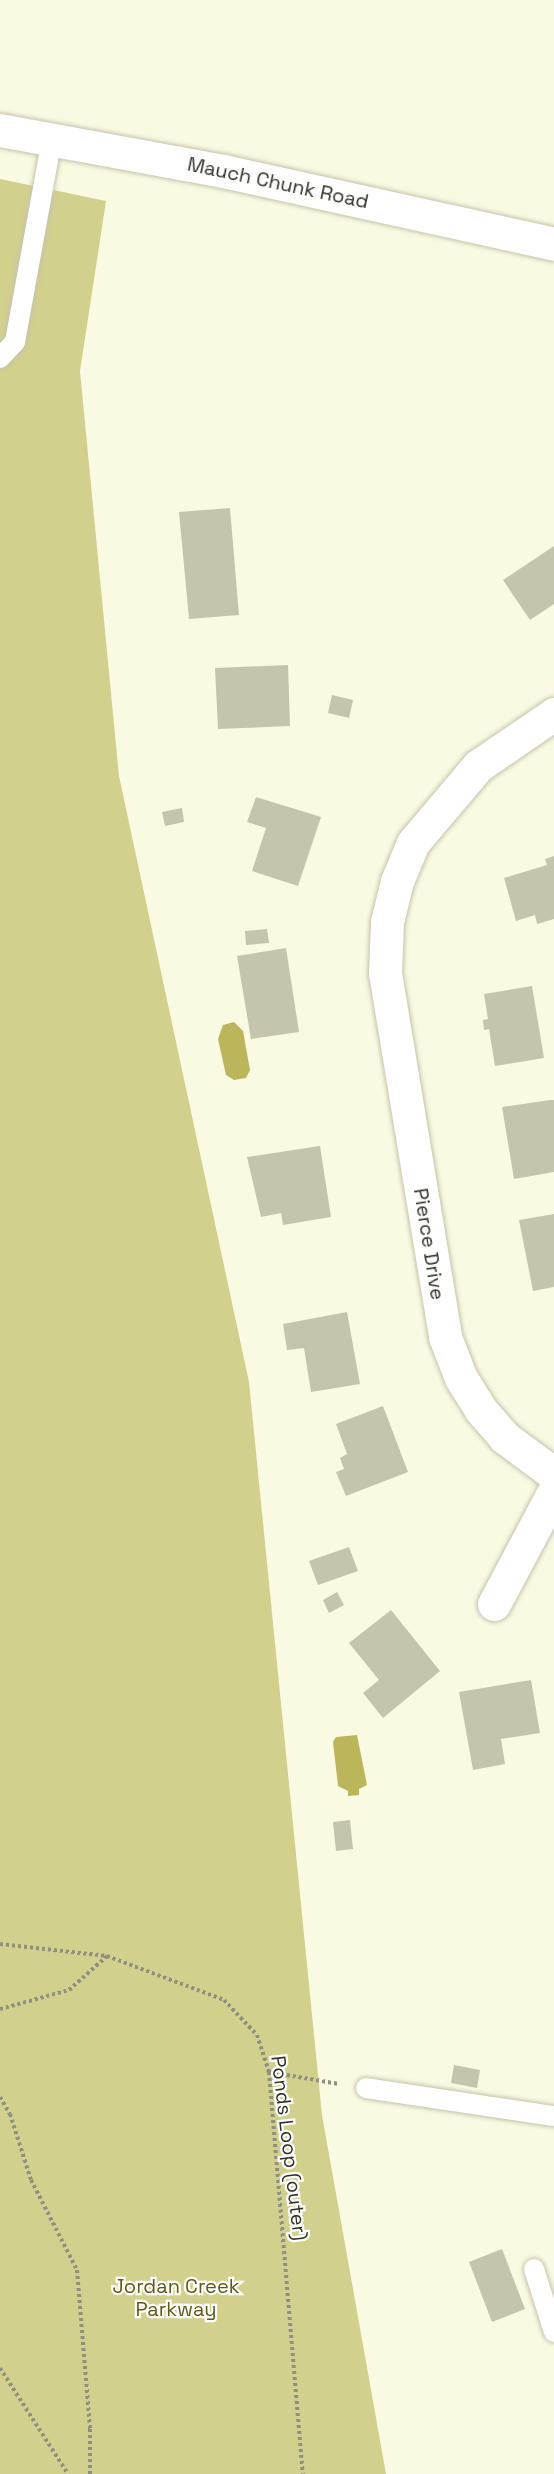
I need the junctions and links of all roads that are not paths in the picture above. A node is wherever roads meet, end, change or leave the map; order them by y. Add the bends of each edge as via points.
1 (0, 130) edge
2 (52, 139) junction
3 (554, 244) edge
4 (0, 357) edge
5 (554, 714) edge
6 (554, 1474) edge
7 (554, 1491) edge
8 (494, 1604) dead end
9 (366, 2088) road end
10 (554, 2116) edge
11 (534, 2270) dead end
12 (554, 2332) edge

1 - 2 street, Mauch Chunk Road
2 - 3 street, Mauch Chunk Road via 223,171
2 - 4 lane via 15,342
5 - 6 street, Pierce Drive via 478,766 413,843 397,881 387,922 385,973 445,1337 460,1378 480,1409 504,1437
7 - 8 street
9 - 10 lane
11 - 12 lane

